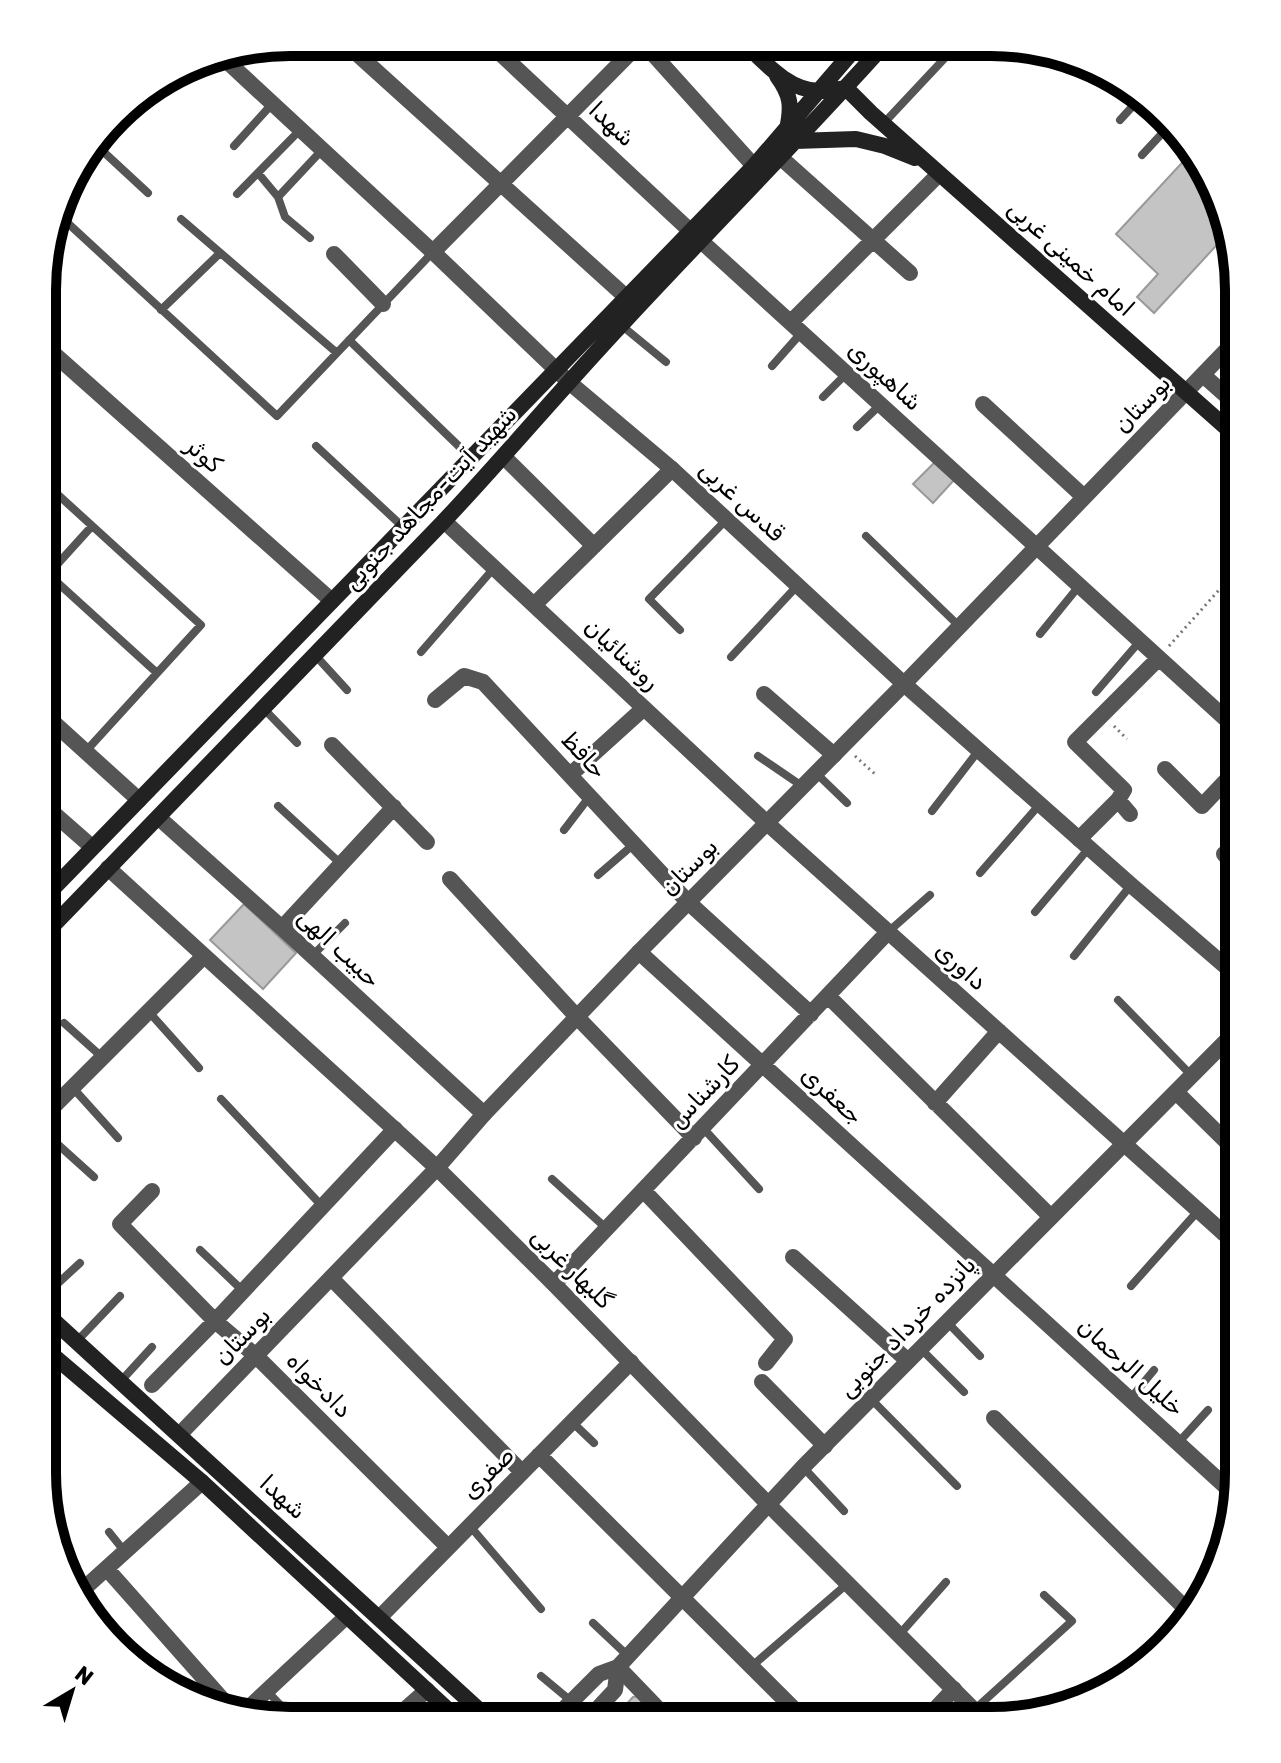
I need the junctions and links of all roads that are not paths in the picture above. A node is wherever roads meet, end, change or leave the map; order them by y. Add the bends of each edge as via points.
1 (654, 56) edge
2 (758, 56) edge
3 (841, 56) edge
4 (844, 56) edge
5 (874, 56) edge
6 (945, 56) edge
7 (361, 57) edge
8 (504, 57) edge
9 (628, 57) edge
10 (230, 64) edge
11 (774, 72) junction
12 (846, 88) junction
13 (818, 91) junction
14 (272, 103) junction
15 (1134, 104) edge
16 (568, 115) junction
17 (877, 118) junction
18 (1120, 120) dead end
19 (301, 129) junction
20 (1164, 132) edge
21 (791, 135) junction
22 (234, 146) dead end
23 (322, 149) junction
24 (102, 150) edge
25 (1142, 155) dead end
26 (780, 157) junction
27 (934, 168) junction
28 (758, 171) junction
29 (258, 173) junction
30 (501, 183) junction
31 (148, 193) dead end
32 (237, 194) dead end
33 (278, 197) junction
34 (181, 219) dead end
35 (66, 222) edge
36 (695, 236) junction
37 (310, 238) dead end
38 (872, 241) junction
39 (433, 252) junction
40 (220, 253) junction
41 (334, 254) dead end
42 (910, 273) dead end
43 (632, 302) junction
44 (383, 304) junction
45 (161, 310) junction
46 (621, 325) junction
47 (796, 327) junction
48 (349, 340) junction
49 (1225, 352) edge
50 (337, 353) junction
51 (56, 356) edge
52 (666, 362) dead end
53 (772, 366) dead end
54 (556, 369) junction
55 (847, 373) junction
56 (1203, 375) junction
57 (570, 383) junction
58 (1186, 393) junction
59 (1225, 394) edge
60 (823, 397) dead end
61 (881, 404) junction
62 (983, 404) dead end
63 (857, 427) dead end
64 (1225, 427) edge
65 (316, 446) dead end
66 (470, 457) junction
67 (504, 457) junction
68 (672, 469) junction
69 (56, 493) edge
70 (1084, 497) junction
71 (727, 520) junction
72 (444, 521) junction
73 (92, 526) junction
74 (403, 527) junction
75 (866, 536) dead end
76 (594, 546) junction
77 (1037, 546) junction
78 (56, 565) edge
79 (495, 568) junction
80 (56, 585) edge
81 (798, 585) junction
82 (1080, 585) junction
83 (332, 601) junction
84 (534, 605) junction
85 (959, 626) junction
86 (680, 630) dead end
87 (1040, 634) dead end
88 (1140, 641) junction
89 (421, 652) dead end
90 (314, 655) junction
91 (731, 657) dead end
92 (1159, 658) junction
93 (157, 673) junction
94 (904, 684) junction
95 (347, 690) dead end
96 (1096, 692) dead end
97 (764, 694) dead end
98 (435, 700) dead end
99 (644, 708) junction
100 (264, 709) junction
101 (1225, 718) edge
102 (56, 724) edge
103 (297, 743) dead end
104 (332, 745) dead end
105 (839, 750) junction
106 (979, 750) junction
107 (86, 751) junction
108 (758, 756) dead end
109 (1165, 769) dead end
110 (816, 773) junction
111 (570, 775) junction
112 (1225, 782) edge
113 (803, 787) junction
114 (590, 796) junction
115 (139, 800) junction
116 (1118, 800) junction
117 (847, 803) dead end
118 (1040, 804) junction
119 (278, 806) dead end
120 (394, 807) junction
121 (932, 811) dead end
122 (1130, 814) dead end
123 (56, 815) edge
124 (159, 818) junction
125 (767, 823) junction
126 (564, 830) dead end
127 (427, 842) dead end
128 (1084, 843) junction
129 (634, 844) junction
130 (92, 847) junction
131 (341, 864) junction
132 (108, 868) junction
133 (980, 873) dead end
134 (598, 875) dead end
135 (450, 879) dead end
136 (56, 885) edge
137 (1131, 885) junction
138 (930, 895) dead end
139 (688, 902) junction
140 (1035, 912) dead end
141 (56, 922) edge
142 (345, 923) dead end
143 (282, 928) junction
144 (887, 933) junction
145 (639, 952) junction
146 (204, 956) junction
147 (312, 956) junction
148 (1074, 956) dead end
149 (1224, 965) edge
150 (828, 996) junction
151 (1118, 1000) dead end
152 (149, 1012) junction
153 (811, 1014) junction
154 (577, 1017) junction
155 (64, 1023) dead end
156 (999, 1031) junction
157 (1224, 1043) edge
158 (102, 1058) junction
159 (763, 1065) junction
160 (199, 1068) dead end
161 (1192, 1076) junction
162 (72, 1088) junction
163 (1176, 1092) junction
164 (221, 1099) dead end
165 (935, 1103) junction
166 (56, 1104) edge
167 (484, 1114) junction
168 (395, 1129) junction
169 (698, 1133) junction
170 (118, 1138) dead end
171 (1224, 1140) edge
172 (56, 1143) edge
173 (1125, 1144) junction
174 (437, 1168) junction
175 (94, 1177) dead end
176 (552, 1179) dead end
177 (759, 1189) dead end
178 (643, 1190) junction
179 (152, 1191) dead end
180 (322, 1206) junction
181 (1198, 1210) junction
182 (1051, 1217) junction
183 (607, 1229) junction
184 (1223, 1233) edge
185 (200, 1250) dead end
186 (793, 1257) dead end
187 (80, 1263) dead end
188 (993, 1274) junction
189 (331, 1278) junction
190 (554, 1284) junction
191 (56, 1285) edge
192 (1131, 1286) dead end
193 (242, 1290) junction
194 (120, 1296) dead end
195 (215, 1321) junction
196 (947, 1322) junction
197 (56, 1323) edge
198 (71, 1337) junction
199 (56, 1344) edge
200 (152, 1347) dead end
201 (921, 1349) junction
202 (256, 1356) junction
203 (980, 1356) dead end
204 (56, 1360) edge
205 (908, 1361) junction
206 (631, 1362) junction
207 (766, 1363) dead end
208 (1154, 1370) dead end
209 (120, 1382) junction
210 (762, 1382) dead end
211 (152, 1385) dead end
212 (964, 1392) dead end
213 (871, 1399) junction
214 (1130, 1399) junction
215 (1208, 1410) dead end
216 (994, 1418) dead end
217 (572, 1422) junction
218 (179, 1435) junction
219 (594, 1443) dead end
220 (1178, 1443) junction
221 (825, 1446) junction
222 (539, 1455) junction
223 (803, 1467) junction
224 (522, 1472) junction
225 (202, 1482) junction
226 (1224, 1485) edge
227 (957, 1486) dead end
228 (769, 1505) junction
229 (844, 1511) dead end
230 (469, 1525) junction
231 (109, 1532) dead end
232 (448, 1547) junction
233 (125, 1553) junction
234 (107, 1569) junction
235 (946, 1582) dead end
236 (848, 1583) junction
237 (86, 1587) edge
238 (1044, 1595) dead end
239 (683, 1597) junction
240 (1183, 1606) edge
241 (541, 1609) dead end
242 (347, 1616) junction
243 (379, 1618) junction
244 (593, 1623) dead end
245 (899, 1635) junction
246 (623, 1662) junction
247 (752, 1666) junction
248 (541, 1676) dead end
249 (954, 1689) junction
250 (427, 1690) junction
251 (267, 1691) junction
252 (219, 1696) edge
253 (571, 1702) junction
254 (253, 1704) edge
255 (282, 1706) edge
256 (408, 1707) edge
257 (445, 1707) edge
258 (477, 1707) edge
259 (566, 1707) edge
260 (599, 1707) edge
261 (659, 1707) edge
262 (792, 1707) edge
263 (937, 1707) edge
264 (971, 1707) edge
265 (989, 1707) edge

1 - 28 street
2 - 11 main road
3 - 13 main road, شهید آیت-مجاهد جنوبی
4 - 12 main road
5 - 12 main road, شهید آیت-مجاهد جنوبی
6 - 17 lane
7 - 30 street
8 - 16 street, شهدا
9 - 16 street
10 - 14 street, قدس غربی
11 - 13 main road
11 - 21 main road via 789,91
12 - 13 main road
12 - 17 main road, امام خمینی غربی
12 - 21 main road, شهید آیت-مجاهد جنوبی
13 - 21 main road, شهید آیت-مجاهد جنوبی
14 - 19 street, قدس غربی
14 - 22 lane
15 - 18 lane
16 - 30 street
16 - 36 street, شهدا
17 - 27 main road, امام خمینی غربی
19 - 23 street, قدس غربی
19 - 29 lane
20 - 25 lane
21 - 26 main road, شهید آیت-مجاهد جنوبی
21 - 27 main road via 856,139
21 - 28 main road, شهید آیت-مجاهد جنوبی
23 - 33 lane
23 - 39 street, قدس غربی
24 - 31 lane
26 - 28 main road, شهید آیت-مجاهد جنوبی
26 - 38 street
27 - 38 street
27 - 58 main road, امام خمینی غربی
28 - 36 main road, شهید آیت-مجاهد جنوبی
29 - 32 lane
29 - 33 lane
30 - 39 street
30 - 43 street
33 - 37 lane via 285,217
34 - 40 lane
35 - 45 lane
36 - 43 main road, شهید آیت-مجاهد جنوبی
36 - 47 street, شاهپوری
38 - 42 street
38 - 47 street
39 - 44 lane
39 - 54 street, قدس غربی
40 - 45 lane
40 - 50 lane
41 - 44 street
43 - 46 main road, شهید آیت-مجاهد جنوبی
43 - 54 main road, شهید آیت-مجاهد جنوبی
44 - 48 lane
45 - 50 lane via 277,416
46 - 52 lane
46 - 57 main road, شهید آیت-مجاهد جنوبی
47 - 53 lane
47 - 55 street, شاهپوری
48 - 50 lane
48 - 66 lane
49 - 56 street, بوستان
51 - 83 street, کوثر
54 - 57 street, قدس غربی
54 - 66 main road, شهید آیت-مجاهد جنوبی
55 - 60 lane
55 - 61 street, شاهپوری
56 - 58 street, بوستان
56 - 59 street
57 - 67 main road, شهید آیت-مجاهد جنوبی
57 - 68 street, قدس غربی
58 - 64 main road, امام خمینی غربی
58 - 70 street, بوستان
61 - 63 lane
61 - 77 street, شاهپوری
62 - 70 street
65 - 74 lane
66 - 74 main road, شهید آیت-مجاهد جنوبی
67 - 72 main road, شهید آیت-مجاهد جنوبی
67 - 76 street
68 - 71 street, قدس غربی
68 - 76 street
69 - 73 lane
70 - 77 street, بوستان
71 - 81 street, قدس غربی
71 - 86 lane via 649,599
72 - 79 street, روشنائیان
72 - 90 main road, شهید آیت-مجاهد جنوبی
73 - 78 lane
73 - 93 lane via 201,625
74 - 83 main road, شهید آیت-مجاهد جنوبی
75 - 85 lane
76 - 84 street
77 - 82 street, شاهپوری
77 - 85 street, بوستان
79 - 84 street, روشنائیان
79 - 89 lane
80 - 93 lane
81 - 91 lane
81 - 94 street, قدس غربی
82 - 87 lane
82 - 88 street, شاهپوری
83 - 115 main road, شهید آیت-مجاهد جنوبی
84 - 99 street, روشنائیان
85 - 94 street, بوستان
88 - 92 street, شاهپوری
88 - 96 lane
90 - 95 lane
90 - 100 main road, شهید آیت-مجاهد جنوبی
92 - 101 street, شاهپوری
92 - 116 street via 1075,742 1124,790
93 - 107 lane
94 - 105 street, بوستان
94 - 106 street, قدس غربی
97 - 105 street
98 - 111 street, حافظ via 464,676 483,682
99 - 111 street
99 - 125 street, روشنائیان
100 - 103 lane
100 - 124 main road, شهید آیت-مجاهد جنوبی
102 - 107 street
104 - 120 street
105 - 110 street, بوستان
106 - 118 street, قدس غربی
106 - 121 lane
107 - 115 street
108 - 113 lane
109 - 112 street via 1202,806
110 - 113 street, بوستان
110 - 117 lane
111 - 114 street, حافظ
113 - 125 street, بوستان
114 - 126 lane
114 - 129 street, حافظ
115 - 130 main road, شهید آیت-مجاهد جنوبی
116 - 122 street
116 - 128 street
118 - 128 street, قدس غربی
118 - 133 lane
119 - 131 lane
120 - 127 street
120 - 131 street
123 - 130 street
124 - 132 main road, شهید آیت-مجاهد جنوبی
124 - 143 street, حبیب الهی
125 - 139 street, بوستان
125 - 144 street, داوری
128 - 137 street, قدس غربی
128 - 140 lane
129 - 134 lane
129 - 139 street, حافظ
130 - 136 main road, شهید آیت-مجاهد جنوبی
131 - 143 street
132 - 141 main road, شهید آیت-مجاهد جنوبی
132 - 146 street, گلبهار غربی
135 - 154 street
137 - 148 lane
137 - 149 street, قدس غربی
138 - 144 lane
139 - 145 street, بوستان
139 - 153 street, حافظ
142 - 147 lane
143 - 147 street, حبیب الهی
144 - 150 street, کارشناس
144 - 156 street, داوری
145 - 154 street, بوستان
145 - 159 street, جعفری
146 - 152 street
146 - 168 street, گلبهار غربی
147 - 167 street, حبیب الهی
150 - 153 street, کارشناس
150 - 165 street
151 - 161 lane
152 - 158 street
152 - 160 lane
153 - 159 street, کارشناس
154 - 167 street, بوستان
154 - 169 street
155 - 158 lane
156 - 165 street
156 - 173 street, داوری
157 - 161 street, پانزده خرداد جنوبی
158 - 162 street
159 - 169 street, کارشناس
159 - 188 street, جعفری
161 - 163 street, پانزده خرداد جنوبی
162 - 166 street
162 - 170 lane
163 - 171 street
163 - 173 street, پانزده خرداد جنوبی
164 - 180 lane
165 - 182 street
167 - 174 street, بوستان
168 - 174 street, گلبهار غربی
168 - 180 street
169 - 177 lane
169 - 178 street, کارشناس
172 - 175 lane
173 - 181 street, داوری
173 - 182 street, پانزده خرداد جنوبی
174 - 189 street, بوستان
174 - 190 street, گلبهار غربی
176 - 183 lane
178 - 183 street, کارشناس
178 - 207 street via 785,1339
179 - 195 street, دادخواه via 120,1224
180 - 193 street
181 - 184 street, داوری
181 - 192 lane
182 - 188 street, پانزده خرداد جنوبی
183 - 190 street, کارشناس
185 - 193 lane
186 - 205 street
187 - 191 lane
188 - 196 street, پانزده خرداد جنوبی
188 - 214 street, خلیل الرحمان
189 - 202 street, بوستان
189 - 224 street
190 - 206 street, گلبهار غربی
193 - 195 street
194 - 198 lane
195 - 202 street, دادخواه
195 - 211 street
196 - 201 street, پانزده خرداد جنوبی
196 - 203 lane
197 - 198 main road, شهدا
198 - 199 street
198 - 209 main road, شهدا
200 - 209 lane
201 - 205 street, پانزده خرداد جنوبی
201 - 212 lane
202 - 218 street, بوستان
202 - 232 street, دادخواه
204 - 225 main road, شهدا
205 - 213 street, پانزده خرداد جنوبی
206 - 217 street, صفری
206 - 228 street, گلبهار غربی
208 - 214 lane
209 - 218 main road, شهدا
210 - 221 street
213 - 221 street, پانزده خرداد جنوبی
213 - 227 lane
214 - 220 street, خلیل الرحمان
215 - 220 lane
216 - 240 street
217 - 219 lane
217 - 222 street, صفری
218 - 243 main road, شهدا
220 - 226 street, خلیل الرحمان
221 - 223 street, پانزده خرداد جنوبی
222 - 224 street, صفری
222 - 239 street
223 - 228 street, پانزده خرداد جنوبی
223 - 229 lane
224 - 230 street, صفری
225 - 233 street
225 - 242 main road, شهدا
228 - 236 street, گلبهار غربی
228 - 239 street, پانزده خرداد جنوبی
230 - 232 street, صفری
230 - 241 lane
231 - 233 lane
232 - 243 street, صفری
233 - 234 street
234 - 237 street
234 - 252 street
235 - 245 lane
236 - 245 street, گلبهار غربی
236 - 247 lane
238 - 265 lane via 1072,1621
239 - 246 street, پانزده خرداد جنوبی
239 - 247 street
242 - 250 main road, شهدا
242 - 251 street
243 - 258 main road, شهدا
244 - 246 lane
245 - 249 street, گلبهار غربی
246 - 253 street via 599,1674
246 - 260 street via 615,1690
246 - 261 street
247 - 262 street
248 - 253 lane
249 - 263 street
249 - 264 street, گلبهار غربی
250 - 256 street
250 - 257 main road, شهدا
251 - 254 street
251 - 255 lane
253 - 259 street

